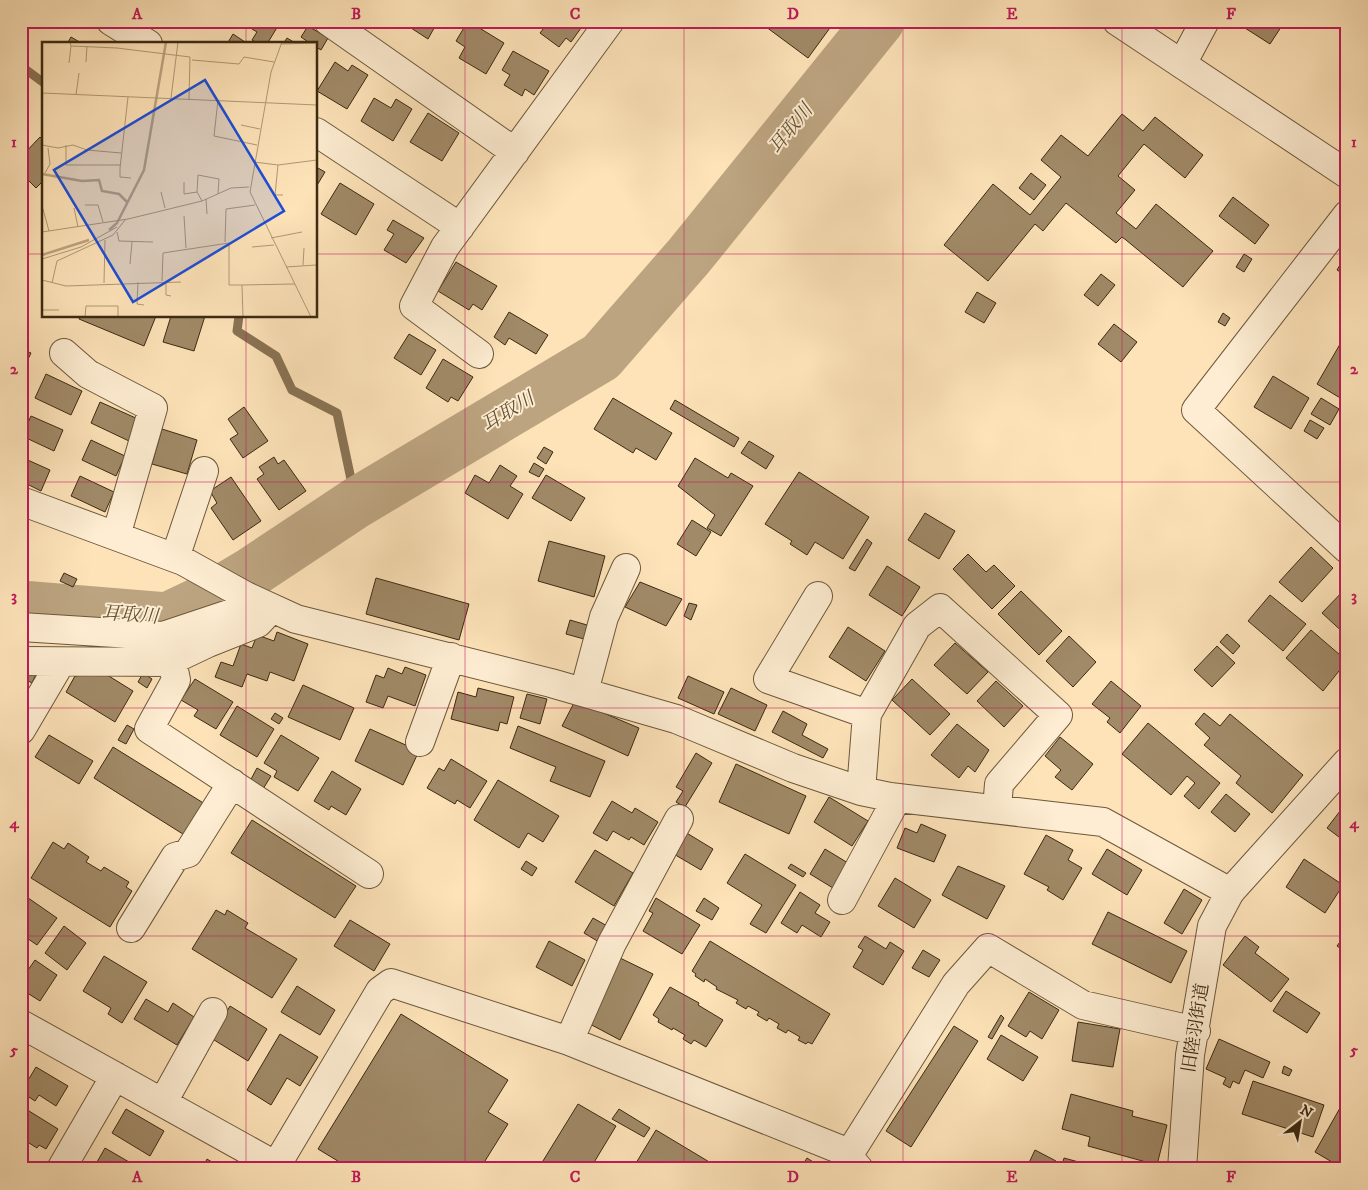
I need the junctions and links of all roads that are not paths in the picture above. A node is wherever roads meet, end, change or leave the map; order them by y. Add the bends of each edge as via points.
1 (111, 21) edge
2 (328, 21) edge
3 (610, 21) edge
4 (1117, 21) edge
5 (1205, 21) edge
6 (145, 42) edge
7 (1182, 64) junction
8 (318, 133) edge
9 (515, 152) junction
10 (1347, 174) edge
11 (1347, 214) edge
12 (460, 226) junction
13 (64, 353) dead end
14 (479, 354) dead end
15 (204, 471) dead end
16 (21, 501) edge
17 (116, 536) junction
18 (1347, 549) edge
19 (179, 560) junction
20 (626, 568) dead end
21 (818, 596) dead end
22 (257, 602) junction
23 (21, 626) edge
24 (450, 657) junction
25 (172, 660) junction
26 (21, 661) edge
27 (61, 662) junction
28 (584, 692) junction
29 (866, 714) junction
30 (21, 730) edge
31 (420, 742) dead end
32 (1347, 762) edge
33 (232, 783) junction
34 (861, 791) junction
35 (897, 798) junction
36 (997, 809) junction
37 (679, 819) dead end
38 (369, 874) dead end
39 (1230, 892) junction
40 (842, 900) dead end
41 (131, 928) dead end
42 (213, 1012) dead end
43 (21, 1024) edge
44 (1196, 1031) junction
45 (569, 1041) junction
46 (115, 1076) junction
47 (163, 1102) junction
48 (853, 1162) edge
49 (279, 1167) edge
50 (61, 1169) edge
51 (1182, 1169) edge

1 - 6 street
2 - 9 street
3 - 9 street
4 - 7 street
5 - 7 street
7 - 10 street
8 - 12 street
9 - 12 street
11 - 18 street via 1196,410
12 - 14 street via 445,247 414,306
13 - 17 street via 88,374 153,408
15 - 19 street
16 - 17 street
17 - 19 street
19 - 22 street
20 - 28 street via 604,617
21 - 29 street via 768,679
22 - 23 street via 163,636
22 - 24 street via 296,619
22 - 25 street via 258,623
24 - 28 street
24 - 31 street
25 - 27 street
25 - 33 street via 176,680 149,729
26 - 27 street
27 - 30 street
28 - 34 street via 676,718 793,768
29 - 34 street
29 - 36 street via 918,626 940,608 1058,715 999,784
32 - 39 street, 旧陸羽街道
33 - 38 street
33 - 41 street via 188,853 175,858
34 - 35 street
35 - 36 street
35 - 40 street
36 - 39 street via 1104,822
37 - 45 street via 612,943
39 - 44 street, 旧陸羽街道 via 1212,926
42 - 47 street
43 - 46 street
44 - 48 street via 1083,1006 988,948 956,984
44 - 51 street, 旧陸羽街道 via 1190,1055
45 - 48 street via 844,1151
45 - 49 street via 391,983 380,991
46 - 47 street
46 - 50 street
47 - 49 street

